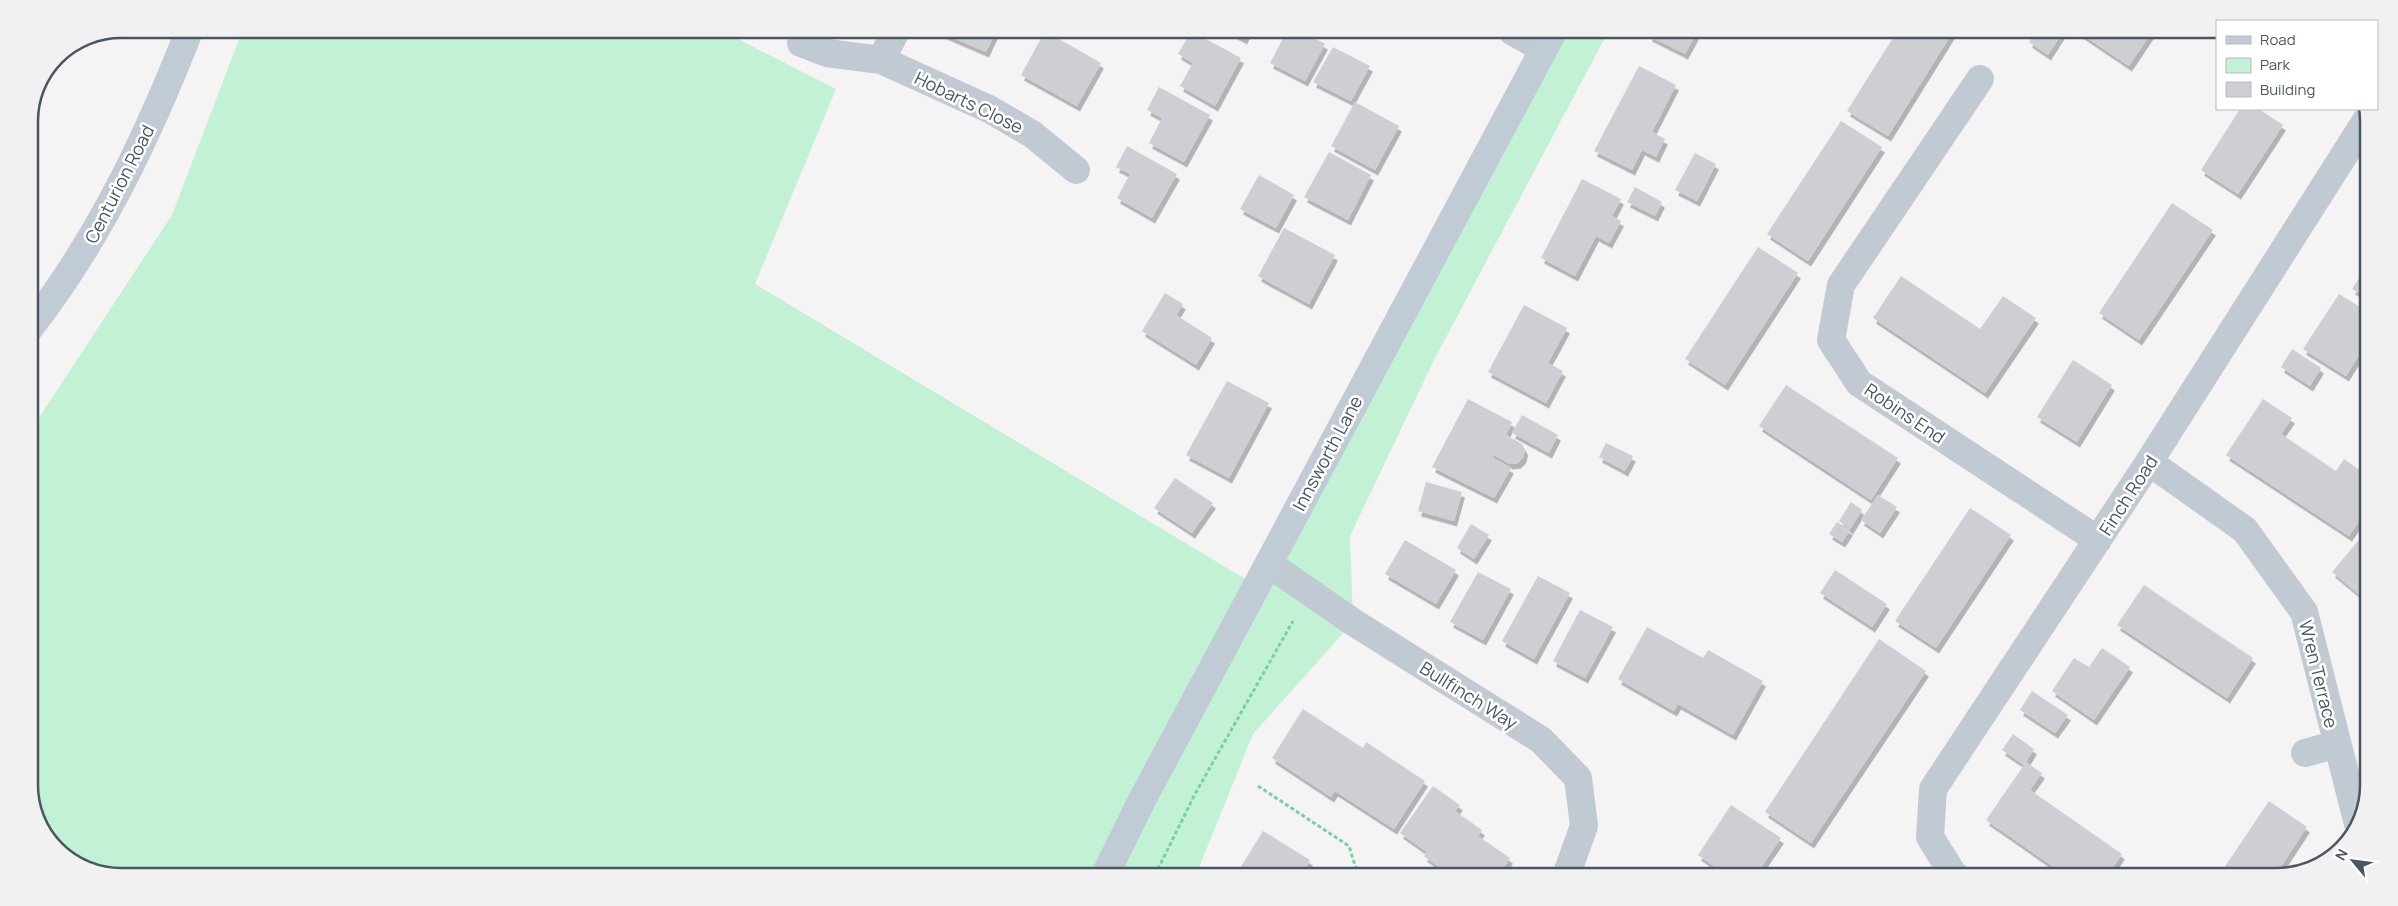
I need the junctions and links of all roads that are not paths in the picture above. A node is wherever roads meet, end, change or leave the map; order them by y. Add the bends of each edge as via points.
1 (186, 38) edge
2 (892, 38) edge
3 (1549, 41) edge
4 (802, 43) dead end
5 (881, 60) junction
6 (1980, 79) dead end
7 (2360, 130) edge
8 (1076, 170) dead end
9 (38, 316) edge
10 (2150, 462) junction
11 (2098, 540) junction
12 (1269, 564) junction
13 (2337, 744) junction
14 (2305, 753) dead end
15 (2355, 814) edge
16 (1108, 868) edge
17 (1569, 868) edge
18 (1949, 868) edge

1 - 9 street, Centurion Road via 119,192 86,249
2 - 5 street
3 - 12 street, Innsworth Lane
4 - 5 street, Hobarts Close via 827,53
5 - 8 street, Hobarts Close via 1012,121
6 - 11 street, Robins End via 1959,131 1841,285 1831,340 1859,383
7 - 10 street, Finch Road
10 - 11 street, Finch Road
10 - 13 street, Wren Terrace via 2245,530 2304,612
11 - 18 street, Finch Road via 1933,789 1930,837
12 - 16 street, Innsworth Lane
12 - 17 street, Bullfinch Way via 1353,622 1541,740 1578,778 1584,826
13 - 14 street, Wren Terrace
13 - 15 street, Wren Terrace

